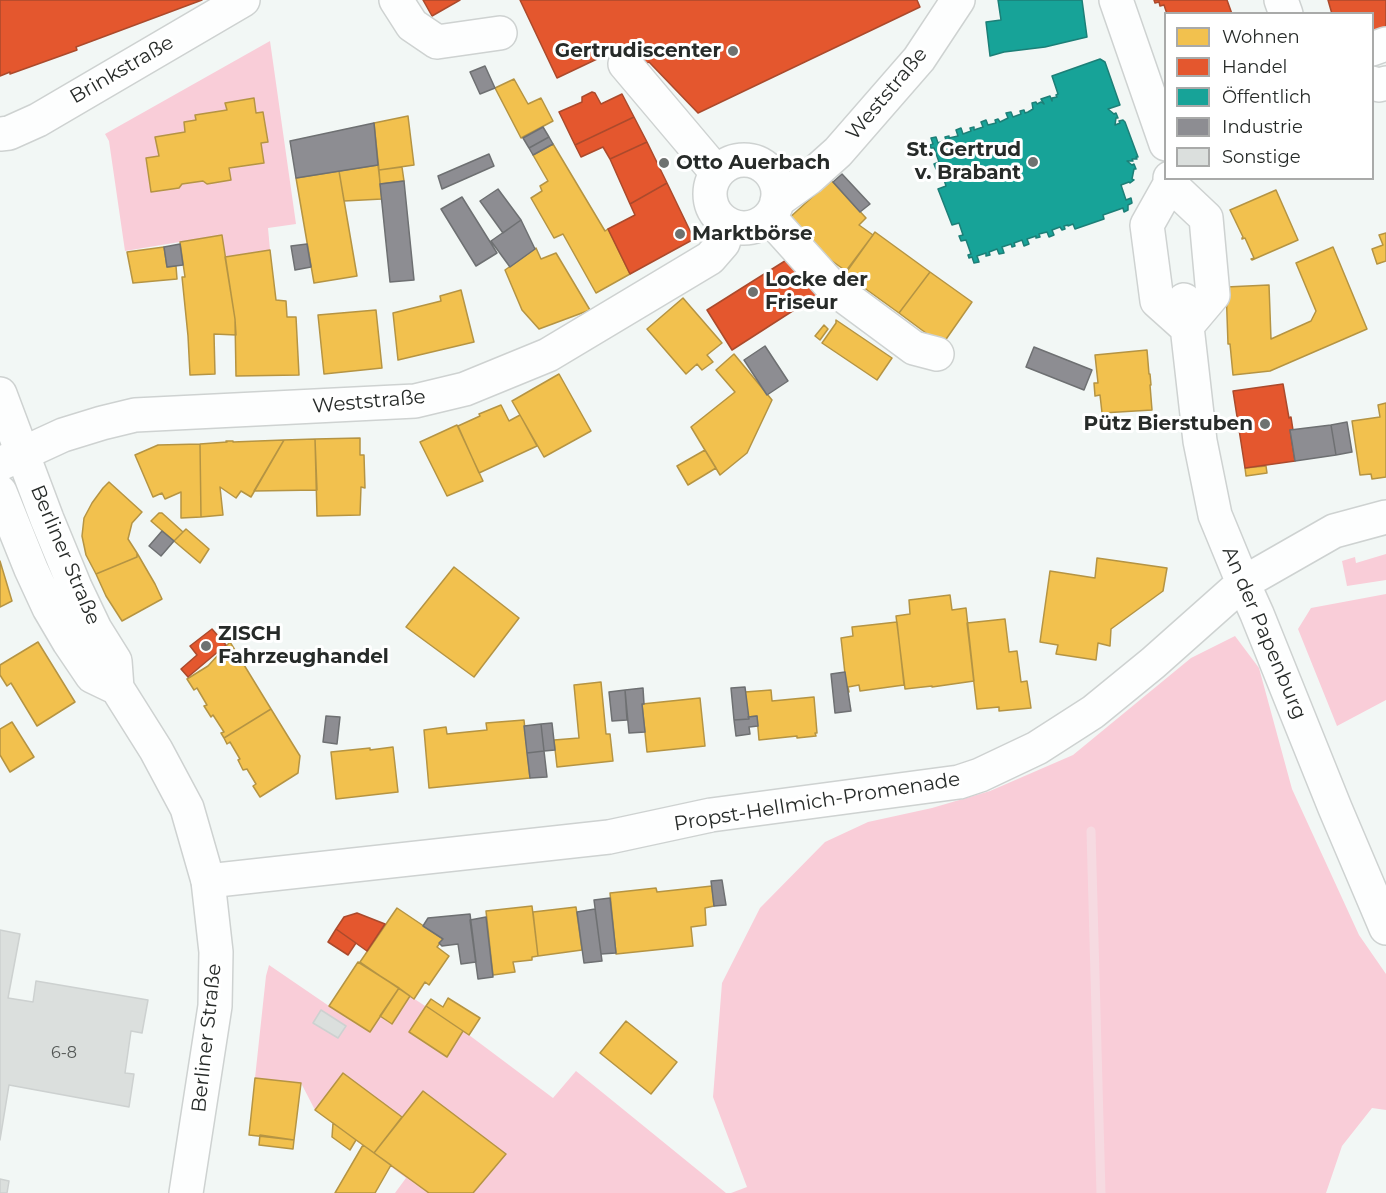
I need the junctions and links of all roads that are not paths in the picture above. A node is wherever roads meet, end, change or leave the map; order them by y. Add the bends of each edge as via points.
1 (243, 0) edge
2 (396, 0) edge
3 (958, 0) edge
4 (1116, 0) edge
5 (500, 33) dead end
6 (626, 64) dead end
7 (0, 134) edge
8 (1164, 134) edge
9 (717, 173) junction
10 (1170, 181) edge
11 (773, 209) junction
12 (729, 225) junction
13 (1185, 313) junction
14 (936, 354) dead end
15 (0, 394) edge
16 (11, 459) edge
17 (0, 492) edge
18 (1386, 517) edge
19 (1243, 584) junction
20 (117, 688) junction
21 (208, 881) junction
22 (1386, 928) edge
23 (186, 1193) edge

1 - 7 street, Brinkstraße via 38,120
2 - 5 street via 412,25 437,42
3 - 11 street, Weststraße via 918,59 838,152
4 - 8 street
6 - 9 street
9 - 11 street via 736,161 758,163 768,170 778,190
9 - 12 street via 710,187 711,207
10 - 13 street via 1147,225 1157,301
10 - 13 street via 1206,218 1213,295
11 - 12 street, Weststraße via 760,224 750,228
11 - 14 street via 833,288 914,348
12 - 16 street, Weststraße via 723,243 710,258 548,355 465,389 415,401 135,415 63,435
13 - 19 street, An der Papenburg via 1200,441 1215,515
15 - 16 street, Berliner Straße
16 - 20 street, Berliner Straße via 47,519 75,588 115,661
17 - 20 street, Berliner Straße via 31,569 69,642 92,676
18 - 19 street, Propst-Hellmich-Promenade via 1334,531
19 - 21 street, Propst-Hellmich-Promenade via 1093,712 1037,748 959,782 711,815 609,837
19 - 22 street, An der Papenburg
20 - 21 street, Berliner Straße via 187,808
21 - 23 street, Berliner Straße via 216,952 215,1006

